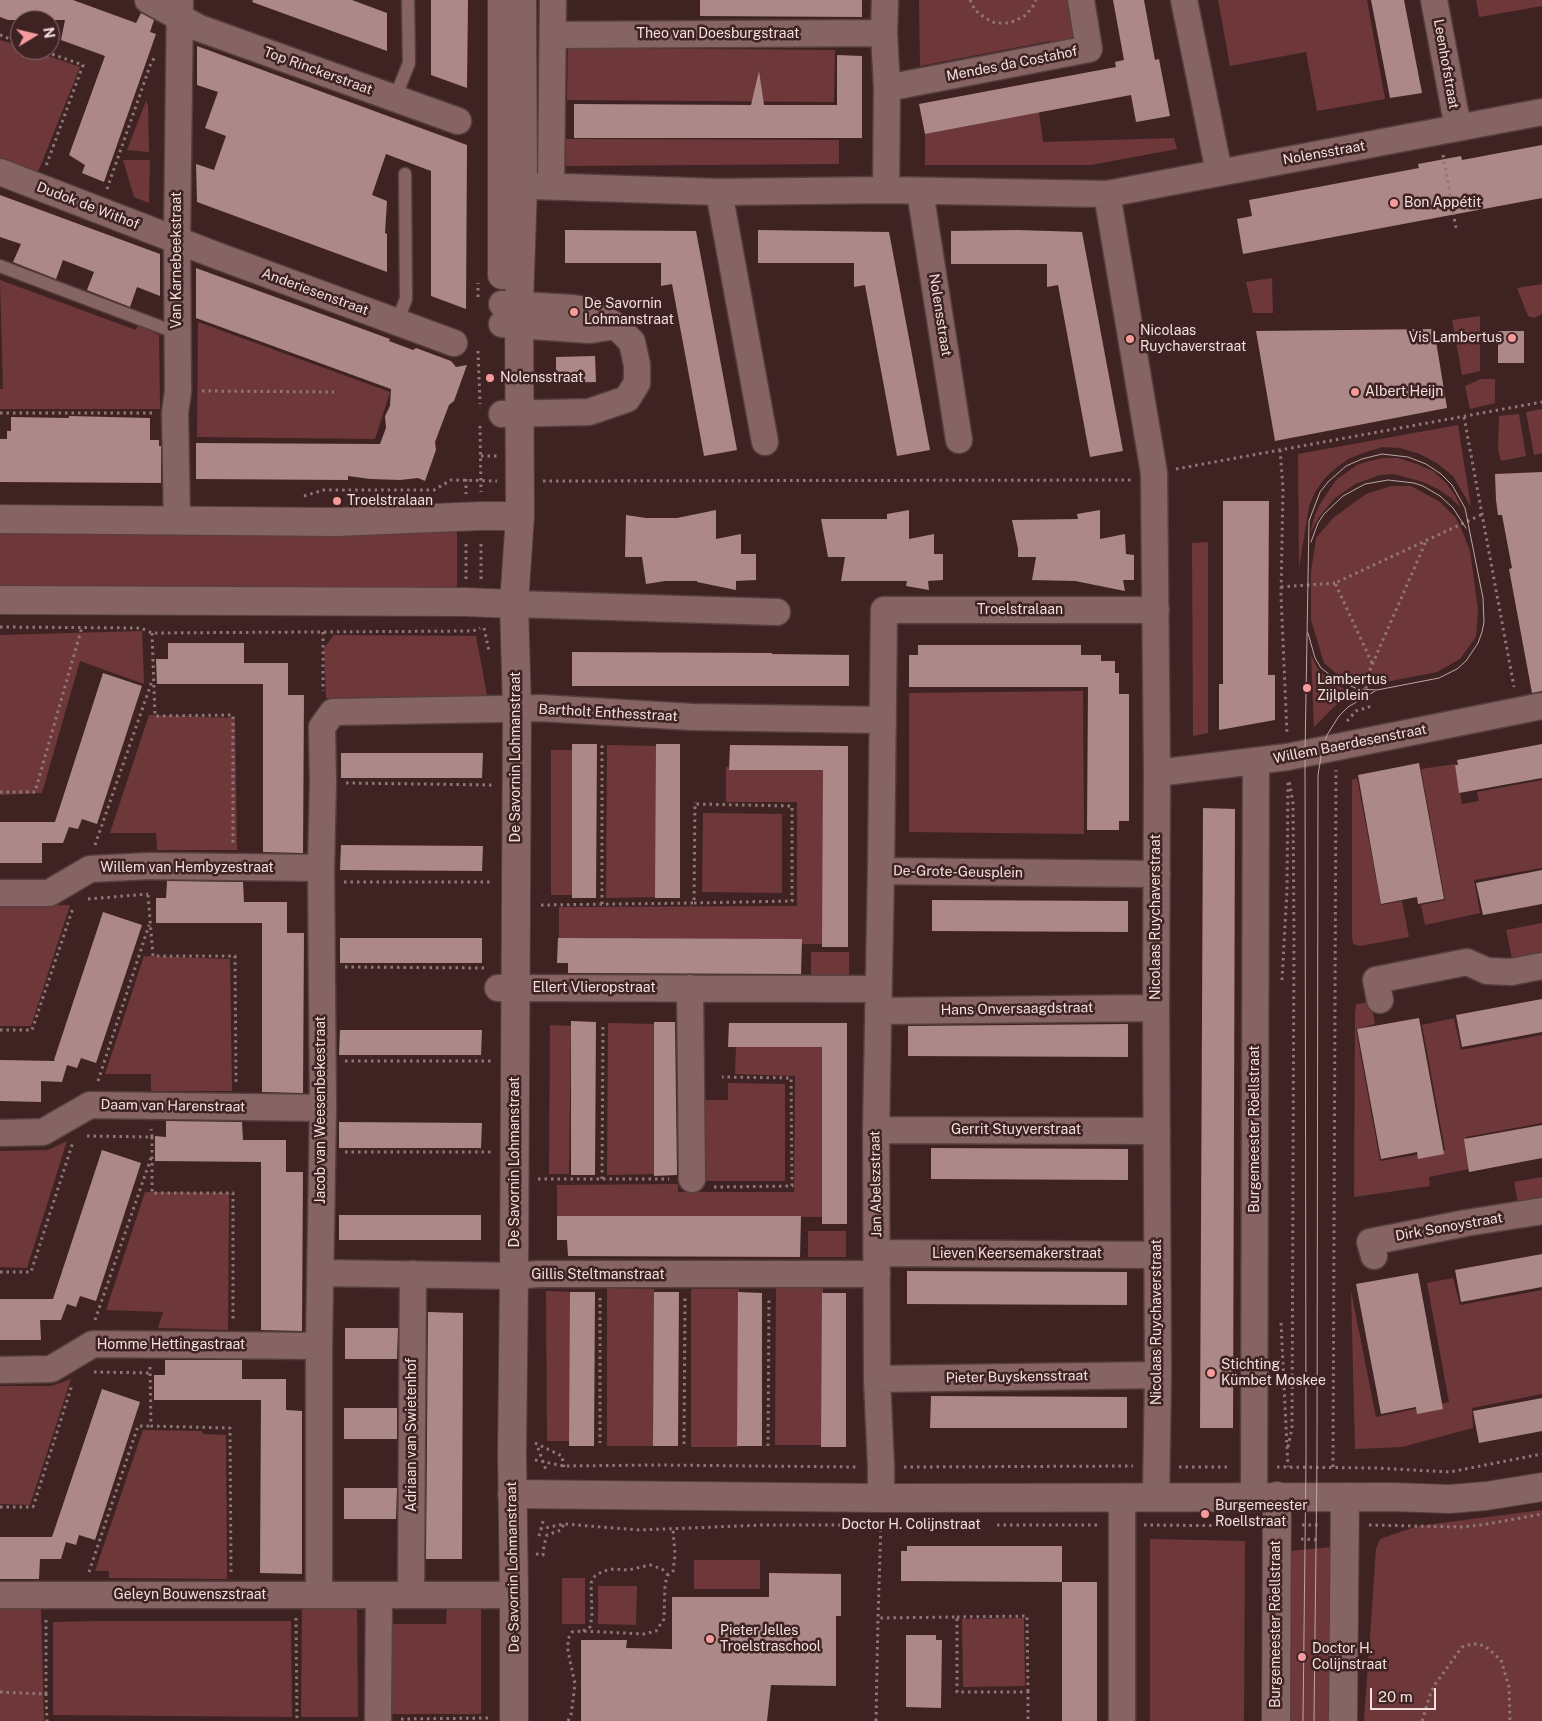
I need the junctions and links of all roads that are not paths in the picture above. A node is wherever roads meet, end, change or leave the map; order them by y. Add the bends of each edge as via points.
1 (148, 0) edge
2 (408, 0) edge
3 (502, 0) edge
4 (522, 0) edge
5 (553, 0) edge
6 (885, 0) edge
7 (1081, 0) edge
8 (1184, 0) edge
9 (1434, 0) edge
10 (180, 9) edge
11 (884, 33) junction
12 (553, 35) junction
13 (887, 88) junction
14 (395, 98) junction
15 (1542, 112) edge
16 (458, 121) dead end
17 (1448, 130) junction
18 (0, 172) edge
19 (1219, 172) junction
20 (405, 174) dead end
21 (512, 185) junction
22 (551, 186) junction
23 (886, 190) junction
24 (920, 191) junction
25 (719, 192) junction
26 (1107, 194) junction
27 (177, 239) junction
28 (0, 266) edge
29 (511, 314) junction
30 (397, 322) junction
31 (177, 333) junction
32 (454, 342) dead end
33 (511, 414) junction
34 (959, 440) dead end
35 (765, 442) dead end
36 (511, 517) junction
37 (0, 519) edge
38 (177, 520) junction
39 (0, 600) edge
40 (1156, 610) junction
41 (777, 612) dead end
42 (514, 615) junction
43 (517, 709) junction
44 (1530, 709) edge
45 (333, 712) joint
46 (883, 720) junction
47 (1256, 761) junction
48 (1157, 773) junction
49 (881, 871) junction
50 (1157, 874) junction
51 (321, 875) junction
52 (0, 893) edge
53 (1542, 966) edge
54 (500, 981) junction
55 (690, 988) junction
56 (878, 1000) junction
57 (1380, 1000) dead end
58 (1156, 1008) junction
59 (323, 1108) junction
60 (876, 1130) junction
61 (1157, 1131) junction
62 (0, 1134) edge
63 (703, 1183) road end
64 (1542, 1211) edge
65 (1157, 1255) junction
66 (1374, 1256) dead end
67 (877, 1264) junction
68 (320, 1273) junction
69 (413, 1274) junction
70 (514, 1276) junction
71 (319, 1346) junction
72 (0, 1370) edge
73 (1158, 1375) junction
74 (877, 1379) junction
75 (1542, 1487) edge
76 (512, 1494) junction
77 (1266, 1496) junction
78 (1122, 1497) junction
79 (1156, 1497) junction
80 (1345, 1497) junction
81 (881, 1511) junction
82 (0, 1595) edge
83 (308, 1595) junction
84 (379, 1595) junction
85 (411, 1595) junction
86 (514, 1595) junction
87 (378, 1720) edge
88 (502, 1720) edge
89 (1122, 1721) edge
90 (1276, 1721) edge
91 (1343, 1721) edge

1 - 10 street, Top Rinckerstraat
2 - 14 lane via 408,63
3 - 21 street, De Savornin Lohmanstraat
4 - 21 street, De Savornin Lohmanstraat
5 - 12 street
6 - 11 street
7 - 13 street, Mendes da Costahof via 1089,49
8 - 19 street
9 - 17 street, Leenhofstraat
10 - 14 street, Top Rinckerstraat via 199,28
10 - 27 street, Van Karnebeekstraat
11 - 12 street, Theo van Doesburgstraat
11 - 13 street
12 - 22 street
13 - 23 street
14 - 16 street, Top Rinckerstraat
15 - 17 street, Nolensstraat
17 - 19 street, Nolensstraat
18 - 27 street, Dudok de Withof
19 - 26 street, Nolensstraat
20 - 30 lane via 406,299
21 - 22 street, Nolensstraat
21 - 29 street, De Savornin Lohmanstraat
22 - 25 street, Nolensstraat
23 - 24 street, Nolensstraat
23 - 25 street, Nolensstraat
24 - 26 street, Nolensstraat
24 - 34 street, Nolensstraat
25 - 35 street
26 - 40 street, Nicolaas Ruychaverstraat via 1154,473
27 - 30 street, Anderiesenstraat
27 - 31 street, Van Karnebeekstraat
28 - 31 lane
29 - 33 street, De Savornin Lohmanstraat
29 - 33 street via 573,308 592,311 616,326 632,342 637,365 637,383 627,399 589,412
30 - 32 street, Anderiesenstraat
31 - 38 street, Van Karnebeekstraat
33 - 36 street, De Savornin Lohmanstraat via 501,481
36 - 38 street via 337,522
36 - 42 street, De Savornin Lohmanstraat
37 - 38 street
39 - 42 street via 465,602
40 - 46 street, Troelstralaan via 884,610
40 - 48 street, Nicolaas Ruychaverstraat
41 - 42 street
42 - 43 street, De Savornin Lohmanstraat
43 - 45 street, Bartholt Enthesstraat
43 - 46 street, Bartholt Enthesstraat via 692,717
43 - 54 street, De Savornin Lohmanstraat via 516,894
44 - 47 street, Willem Baerdesenstraat via 1336,748 1288,765
45 - 51 street, Jacob van Weesenbekestraat via 322,726
46 - 49 street, De-Grote-Geusplein
47 - 48 street, Willem Baerdesenstraat
47 - 77 street, Burgemeester Röellstraat
48 - 50 street, Nicolaas Ruychaverstraat
49 - 50 street, De-Grote-Geusplein
49 - 56 street, Jan Abelszstraat
50 - 58 street, Nicolaas Ruychaverstraat
51 - 52 street, Willem van Hembyzestraat via 233,867 90,869 49,893
51 - 59 street, Jacob van Weesenbekestraat
53 - 57 street via 1511,972 1486,971 1466,962 1376,980
54 - 55 street, Ellert Vlieropstraat
54 - 70 street, De Savornin Lohmanstraat via 515,1179
55 - 56 street, Ellert Vlieropstraat
55 - 63 street
56 - 58 street, Hans Onversaagdstraat
56 - 60 street, Jan Abelszstraat
58 - 61 street, Nicolaas Ruychaverstraat
59 - 62 street, Daam van Harenstraat via 90,1105 43,1132
59 - 68 street, Jacob van Weesenbekestraat
60 - 61 street, Gerrit Stuyverstraat
60 - 67 street, Jan Abelszstraat
61 - 65 street, Nicolaas Ruychaverstraat
64 - 66 street, Dirk Sonoystraat via 1370,1242
65 - 67 street, Lieven Keersemakerstraat
65 - 73 street, Nicolaas Ruychaverstraat
67 - 70 street, Gillis Steltmanstraat via 768,1274
67 - 74 street, Jan Abelszstraat
68 - 69 street, Gillis Steltmanstraat
68 - 71 street, Jacob van Weesenbekestraat
69 - 70 street, Gillis Steltmanstraat
69 - 85 street, Adriaan van Swietenhof
70 - 76 street, De Savornin Lohmanstraat
71 - 72 street, Homme Hettingastraat via 93,1344 85,1360 51,1370
71 - 83 street, Jacob van Weesenbekestraat
73 - 74 street, Pieter Buyskensstraat
73 - 79 street, Nicolaas Ruychaverstraat
74 - 81 street, Jan Abelszstraat
75 - 80 street, Doctor H. Colijnstraat via 1450,1499
76 - 81 street, Doctor H. Colijnstraat
76 - 86 street, De Savornin Lohmanstraat
77 - 79 street, Doctor H. Colijnstraat
77 - 80 street, Doctor H. Colijnstraat
77 - 90 street, Burgemeester Röellstraat via 1276,1532
78 - 79 street, Doctor H. Colijnstraat
78 - 81 street, Doctor H. Colijnstraat
78 - 89 street
80 - 91 street
82 - 83 street, Geleyn Bouwenszstraat
83 - 84 street, Geleyn Bouwenszstraat
84 - 85 street, Geleyn Bouwenszstraat
84 - 87 street
85 - 86 street, Geleyn Bouwenszstraat
86 - 88 street, De Savornin Lohmanstraat

